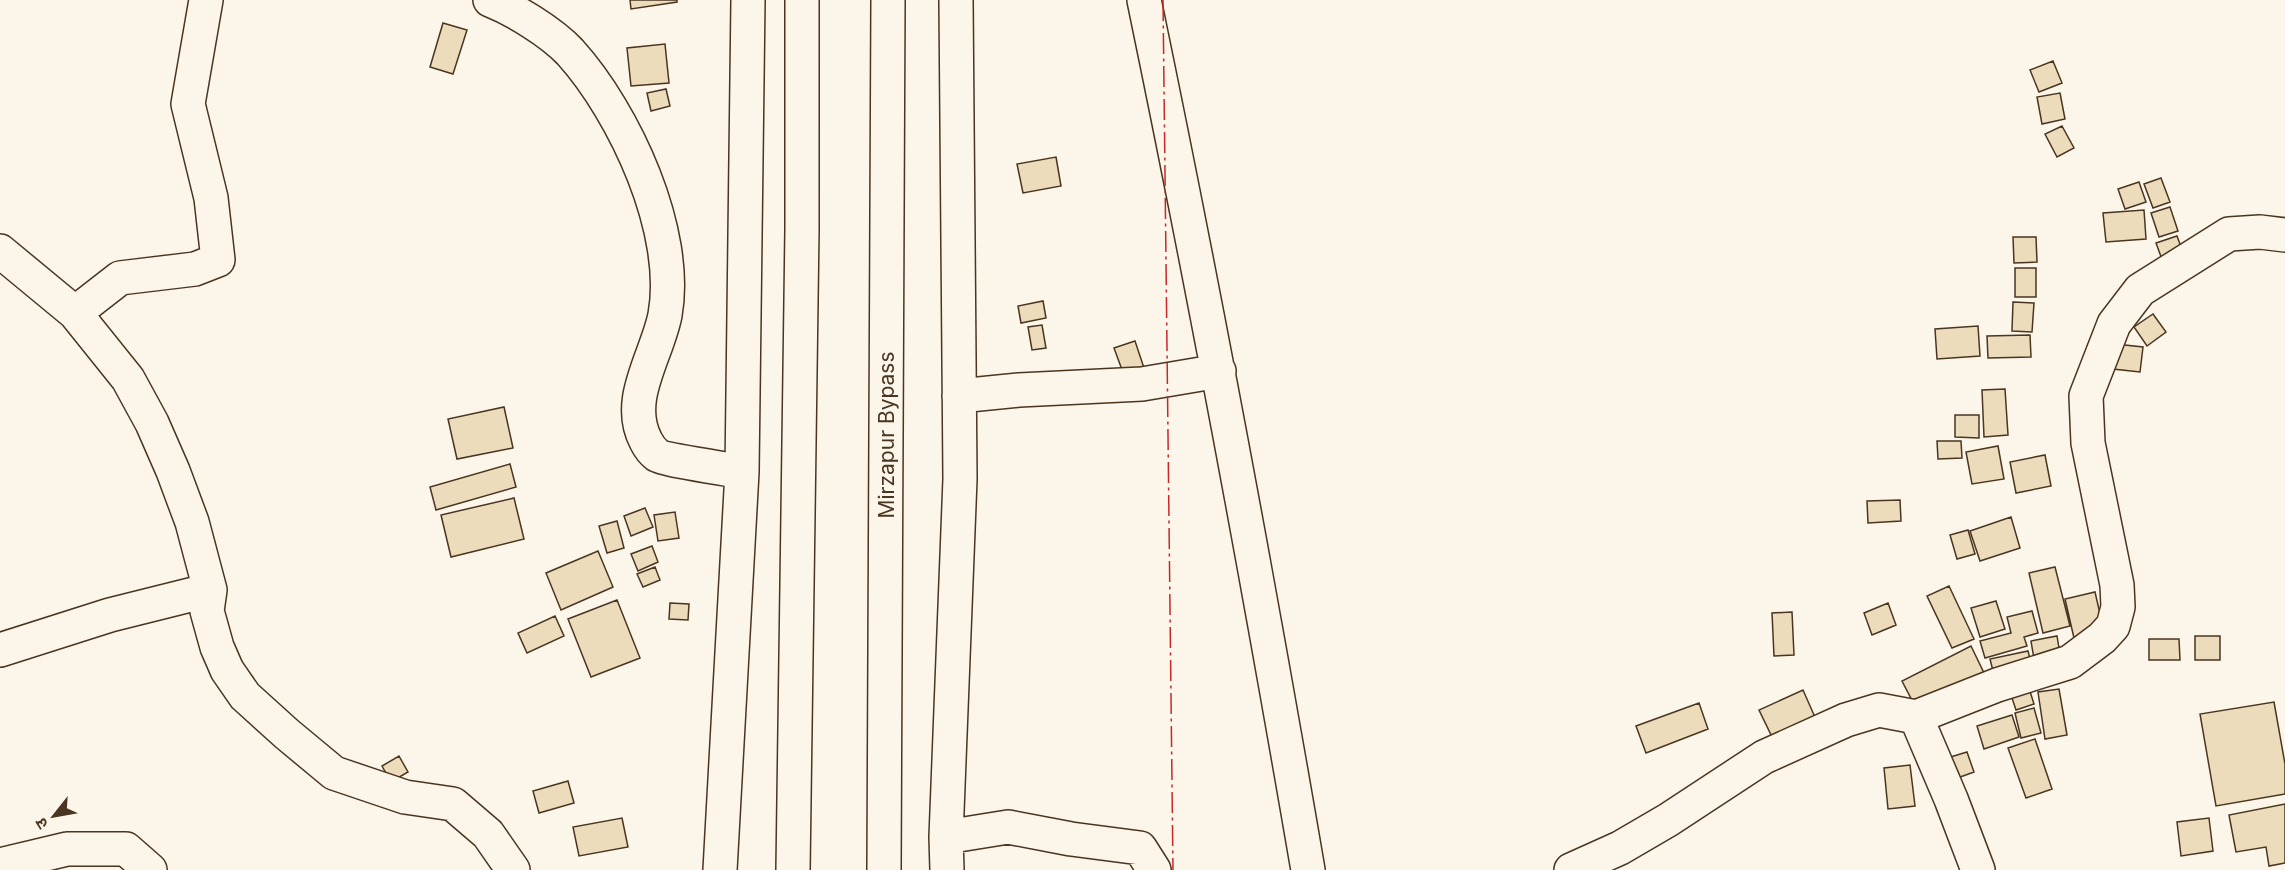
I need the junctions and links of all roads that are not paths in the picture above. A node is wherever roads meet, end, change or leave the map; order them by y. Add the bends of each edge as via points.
1 (206, 0) edge
2 (490, 0) edge
3 (748, 0) edge
4 (802, 0) edge
5 (888, 0) edge
6 (956, 0) edge
7 (1144, 0) edge
8 (2285, 235) edge
9 (0, 251) edge
10 (75, 313) junction
11 (1219, 371) junction
12 (959, 396) junction
13 (742, 472) junction
14 (210, 590) junction
15 (0, 650) edge
16 (1916, 717) junction
17 (946, 837) junction
18 (0, 865) edge
19 (150, 870) edge
20 (513, 870) edge
21 (720, 870) edge
22 (793, 870) edge
23 (884, 870) edge
24 (947, 870) edge
25 (1154, 870) edge
26 (1308, 870) edge
27 (1571, 870) edge
28 (1978, 870) edge

1 - 10 main road via 188,104 211,198 218,260 195,269 120,278
2 - 13 main road via 538,27 569,52 609,104 651,197 666,258 667,286 664,315 637,404 638,422 646,443 658,456
3 - 13 main road
4 - 22 main road
5 - 23 main road, Mirzapur Bypass
6 - 12 main road
7 - 11 main road
8 - 16 main road via 2229,234 2140,290 2114,324 2086,396 2088,443 2117,585 2118,608 2113,627 2070,662
9 - 10 main road
10 - 14 main road via 128,379 152,423 192,522
11 - 12 main road via 1142,384
11 - 26 main road
12 - 17 main road via 960,479
13 - 21 main road
14 - 15 main road via 110,615
14 - 20 main road via 207,611 217,647 245,696 334,773 405,797 453,804 488,834
16 - 27 main road via 1879,710 1845,720 1764,757 1668,820
16 - 28 main road
17 - 24 main road
17 - 25 main road via 1008,827 1140,848
18 - 19 main road via 67,849 126,849

